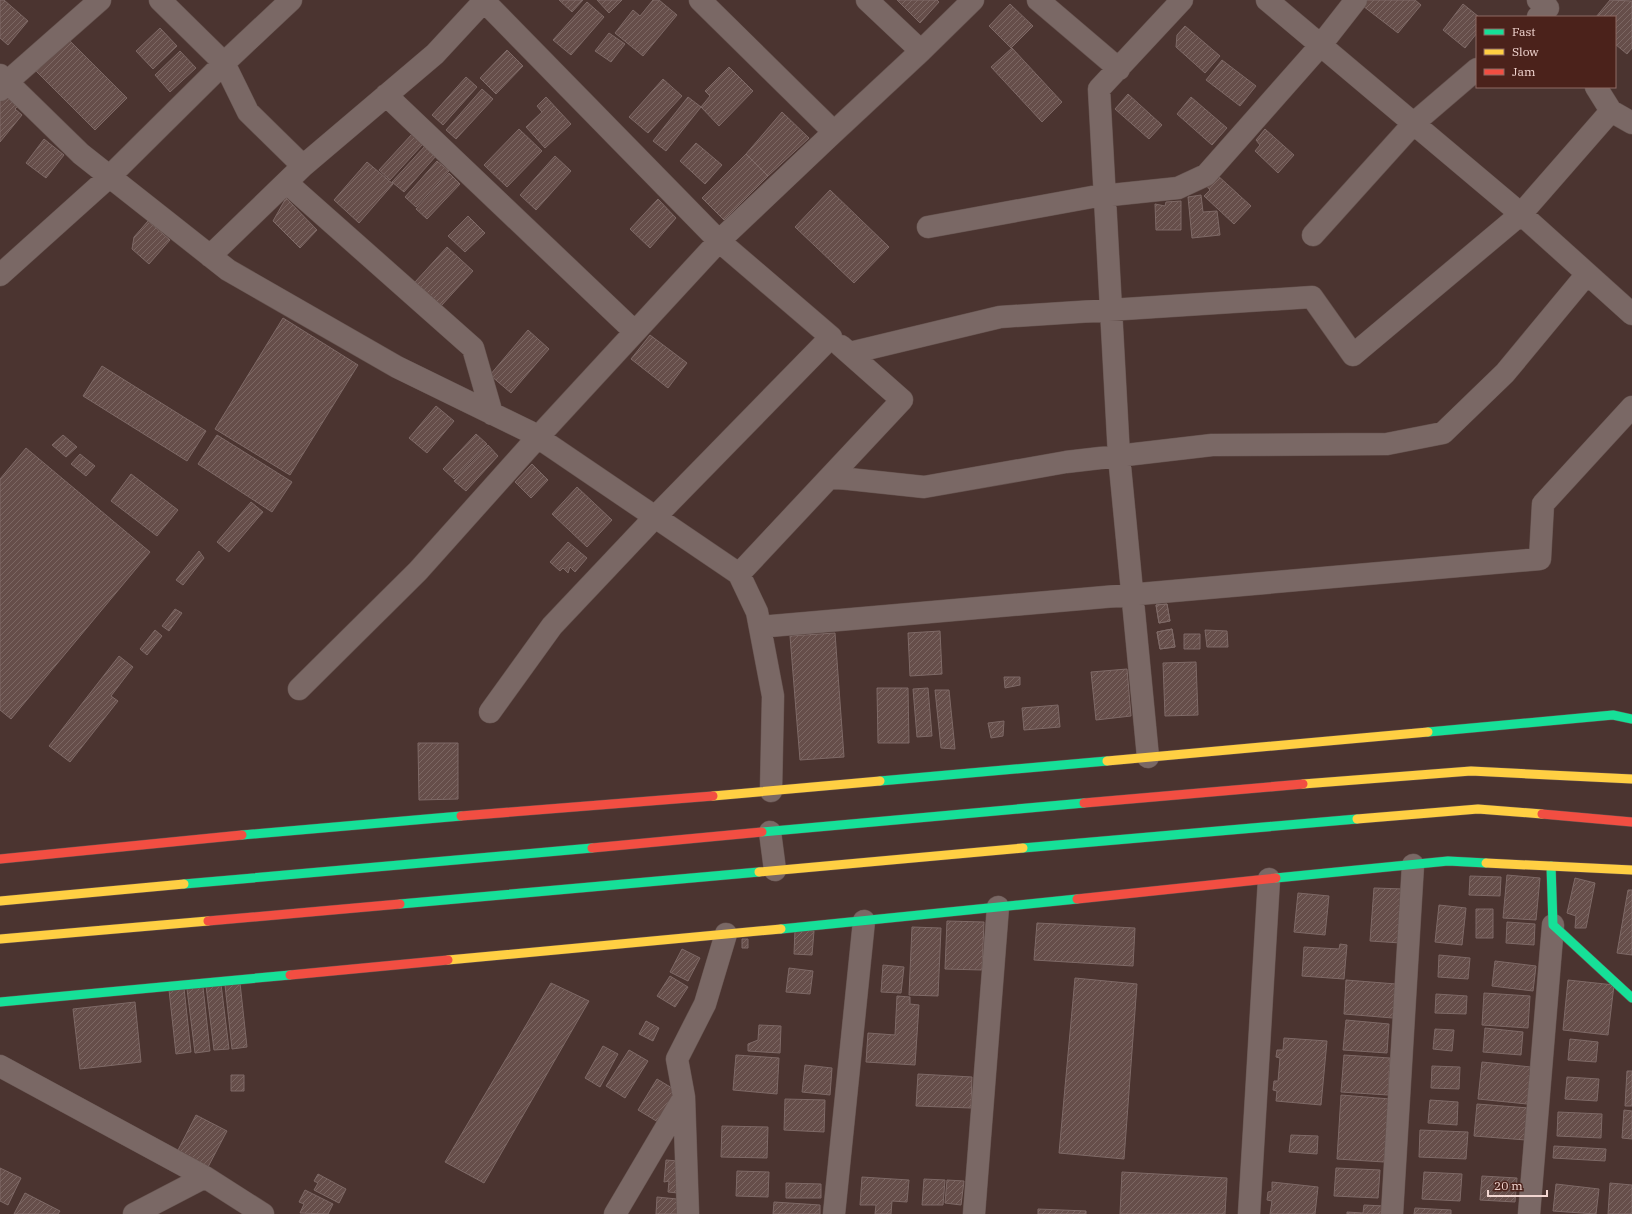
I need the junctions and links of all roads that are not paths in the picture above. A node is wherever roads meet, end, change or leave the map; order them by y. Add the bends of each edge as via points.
1 (100, 0) edge
2 (160, 0) edge
3 (291, 0) edge
4 (700, 0) edge
5 (867, 0) edge
6 (973, 0) edge
7 (1038, 0) edge
8 (1182, 0) edge
9 (1267, 0) edge
10 (1356, 0) edge
11 (485, 1) edge
12 (1320, 46) junction
13 (921, 51) junction
14 (224, 63) junction
15 (1119, 69) junction
16 (1476, 70) edge
17 (2, 82) edge
18 (1597, 88) edge
19 (386, 95) junction
20 (1611, 111) junction
21 (1414, 123) junction
22 (1632, 123) edge
23 (834, 132) junction
24 (303, 166) junction
25 (109, 177) junction
26 (287, 182) junction
27 (1106, 197) junction
28 (1522, 214) junction
29 (928, 227) dead end
30 (1313, 235) dead end
31 (719, 241) junction
32 (210, 256) junction
33 (1587, 274) junction
34 (0, 275) edge
35 (1630, 308) edge
36 (1112, 310) junction
37 (635, 332) junction
38 (831, 337) junction
39 (850, 353) junction
40 (1632, 407) edge
41 (492, 414) junction
42 (538, 437) junction
43 (1119, 456) junction
44 (830, 477) junction
45 (655, 517) junction
46 (739, 574) junction
47 (1131, 594) junction
48 (760, 627) junction
49 (298, 689) dead end
50 (490, 712) dead end
51 (1632, 719) edge
52 (1148, 757) junction
53 (1632, 779) edge
54 (771, 790) junction
55 (1632, 822) edge
56 (770, 832) junction
57 (0, 859) edge
58 (1413, 864) junction
59 (1551, 866) junction
60 (775, 870) junction
61 (1632, 870) edge
62 (1268, 879) junction
63 (0, 901) edge
64 (998, 907) junction
65 (864, 921) junction
66 (1553, 925) junction
67 (726, 934) junction
68 (0, 938) edge
69 (1632, 998) edge
70 (0, 1002) edge
71 (0, 1066) edge
72 (684, 1097) junction
73 (205, 1177) junction
74 (134, 1214) edge
75 (263, 1214) edge
76 (615, 1214) edge
77 (688, 1214) edge
78 (834, 1214) edge
79 (974, 1214) edge
80 (1249, 1214) edge
81 (1392, 1214) edge
82 (1529, 1214) edge

1 - 17 street
2 - 14 street
3 - 14 street
4 - 23 street
5 - 13 street
6 - 13 street
7 - 15 street
8 - 15 street
9 - 12 street
10 - 12 street
11 - 19 street via 435,54
11 - 31 street
12 - 21 street
12 - 27 street via 1206,175 1178,188
13 - 23 street
14 - 24 street via 248,112
14 - 25 street
15 - 27 street via 1099,89
16 - 21 street
17 - 25 street
18 - 20 street
19 - 24 street
19 - 37 street
20 - 22 street
20 - 28 street
21 - 28 street
21 - 30 street
23 - 31 street
24 - 26 street
25 - 32 street
25 - 34 street
26 - 32 street
26 - 41 street via 473,348
27 - 29 street via 1092,197
27 - 36 street
28 - 33 street
28 - 36 street via 1353,355 1312,298
31 - 37 street
31 - 38 street
32 - 41 street via 228,270 397,367
33 - 35 street
33 - 43 street via 1505,373 1443,433 1387,444 1212,445
36 - 39 street via 1000,317
36 - 43 street
37 - 42 street
38 - 39 street
38 - 45 street
39 - 44 street via 902,400
40 - 47 street via 1543,504 1540,559
41 - 42 street
42 - 45 street
42 - 49 street via 418,571
43 - 44 street via 1066,462 924,487
43 - 47 street
44 - 46 street
45 - 46 street
45 - 50 street via 552,626
46 - 48 street via 757,612
47 - 48 street
47 - 52 street
48 - 54 street via 773,696
51 - 52 main road via 1613,715
52 - 54 main road
53 - 56 main road via 1471,771 1229,790
54 - 57 main road via 270,832
55 - 60 main road via 1478,809
56 - 60 street
56 - 63 main road
58 - 59 main road via 1448,861
58 - 62 main road
58 - 81 street
59 - 61 main road
59 - 66 main road
60 - 68 main road
62 - 64 main road
62 - 80 street
64 - 65 main road
64 - 79 street
65 - 67 main road
65 - 78 street
66 - 69 main road
66 - 82 street
67 - 70 main road
67 - 72 street via 704,1004 677,1059
71 - 73 street
72 - 76 street
72 - 77 street
73 - 74 street
73 - 75 street

